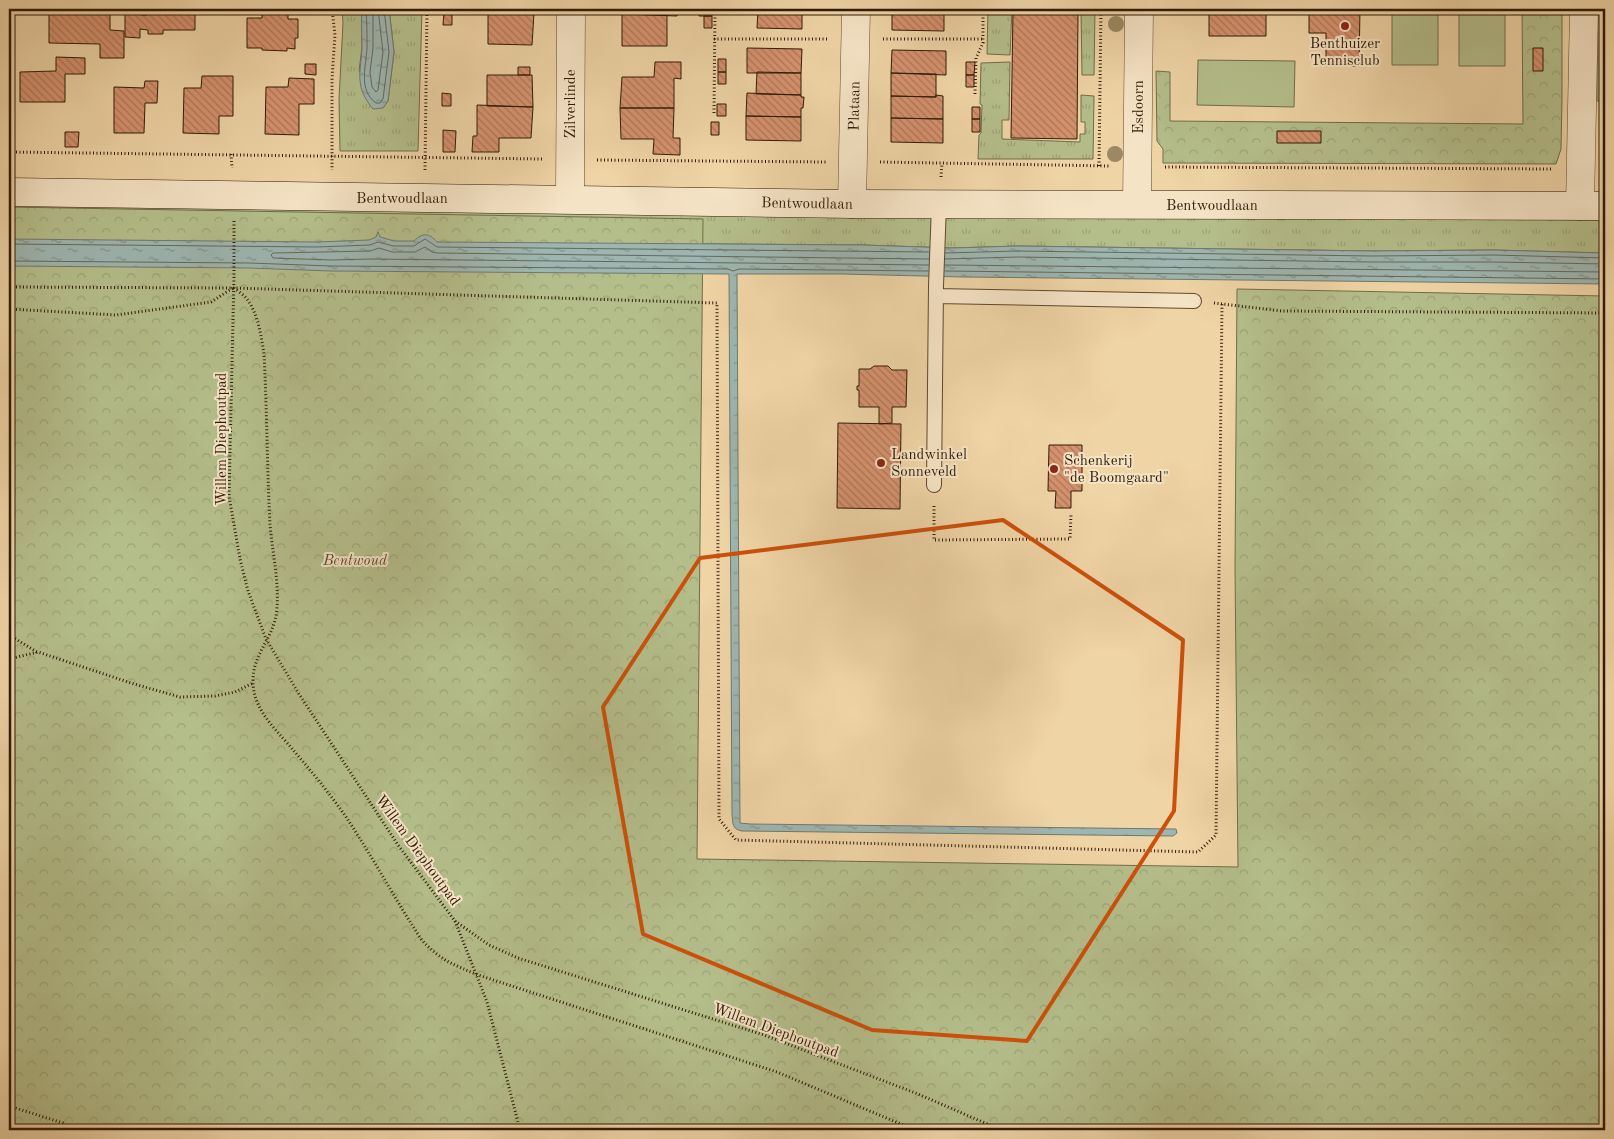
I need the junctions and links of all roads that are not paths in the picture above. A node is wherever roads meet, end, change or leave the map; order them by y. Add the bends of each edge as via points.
1 (571, 9) edge
2 (856, 9) edge
3 (1139, 9) edge
4 (1584, 9) edge
5 (9, 192) edge
6 (570, 198) junction
7 (852, 204) junction
8 (939, 204) junction
9 (1137, 204) junction
10 (1593, 206) edge
11 (936, 291) junction
12 (1194, 301) road end
13 (934, 485) road end

1 - 6 main road, Zilverlinde
2 - 7 main road, Plataan
3 - 9 main road, Esdoorn
4 - 10 main road
5 - 6 main road, Bentwoudlaan
6 - 7 main road, Bentwoudlaan
7 - 8 main road, Bentwoudlaan
8 - 9 main road, Bentwoudlaan
8 - 11 lane
9 - 10 main road, Bentwoudlaan
11 - 12 lane
11 - 13 lane

